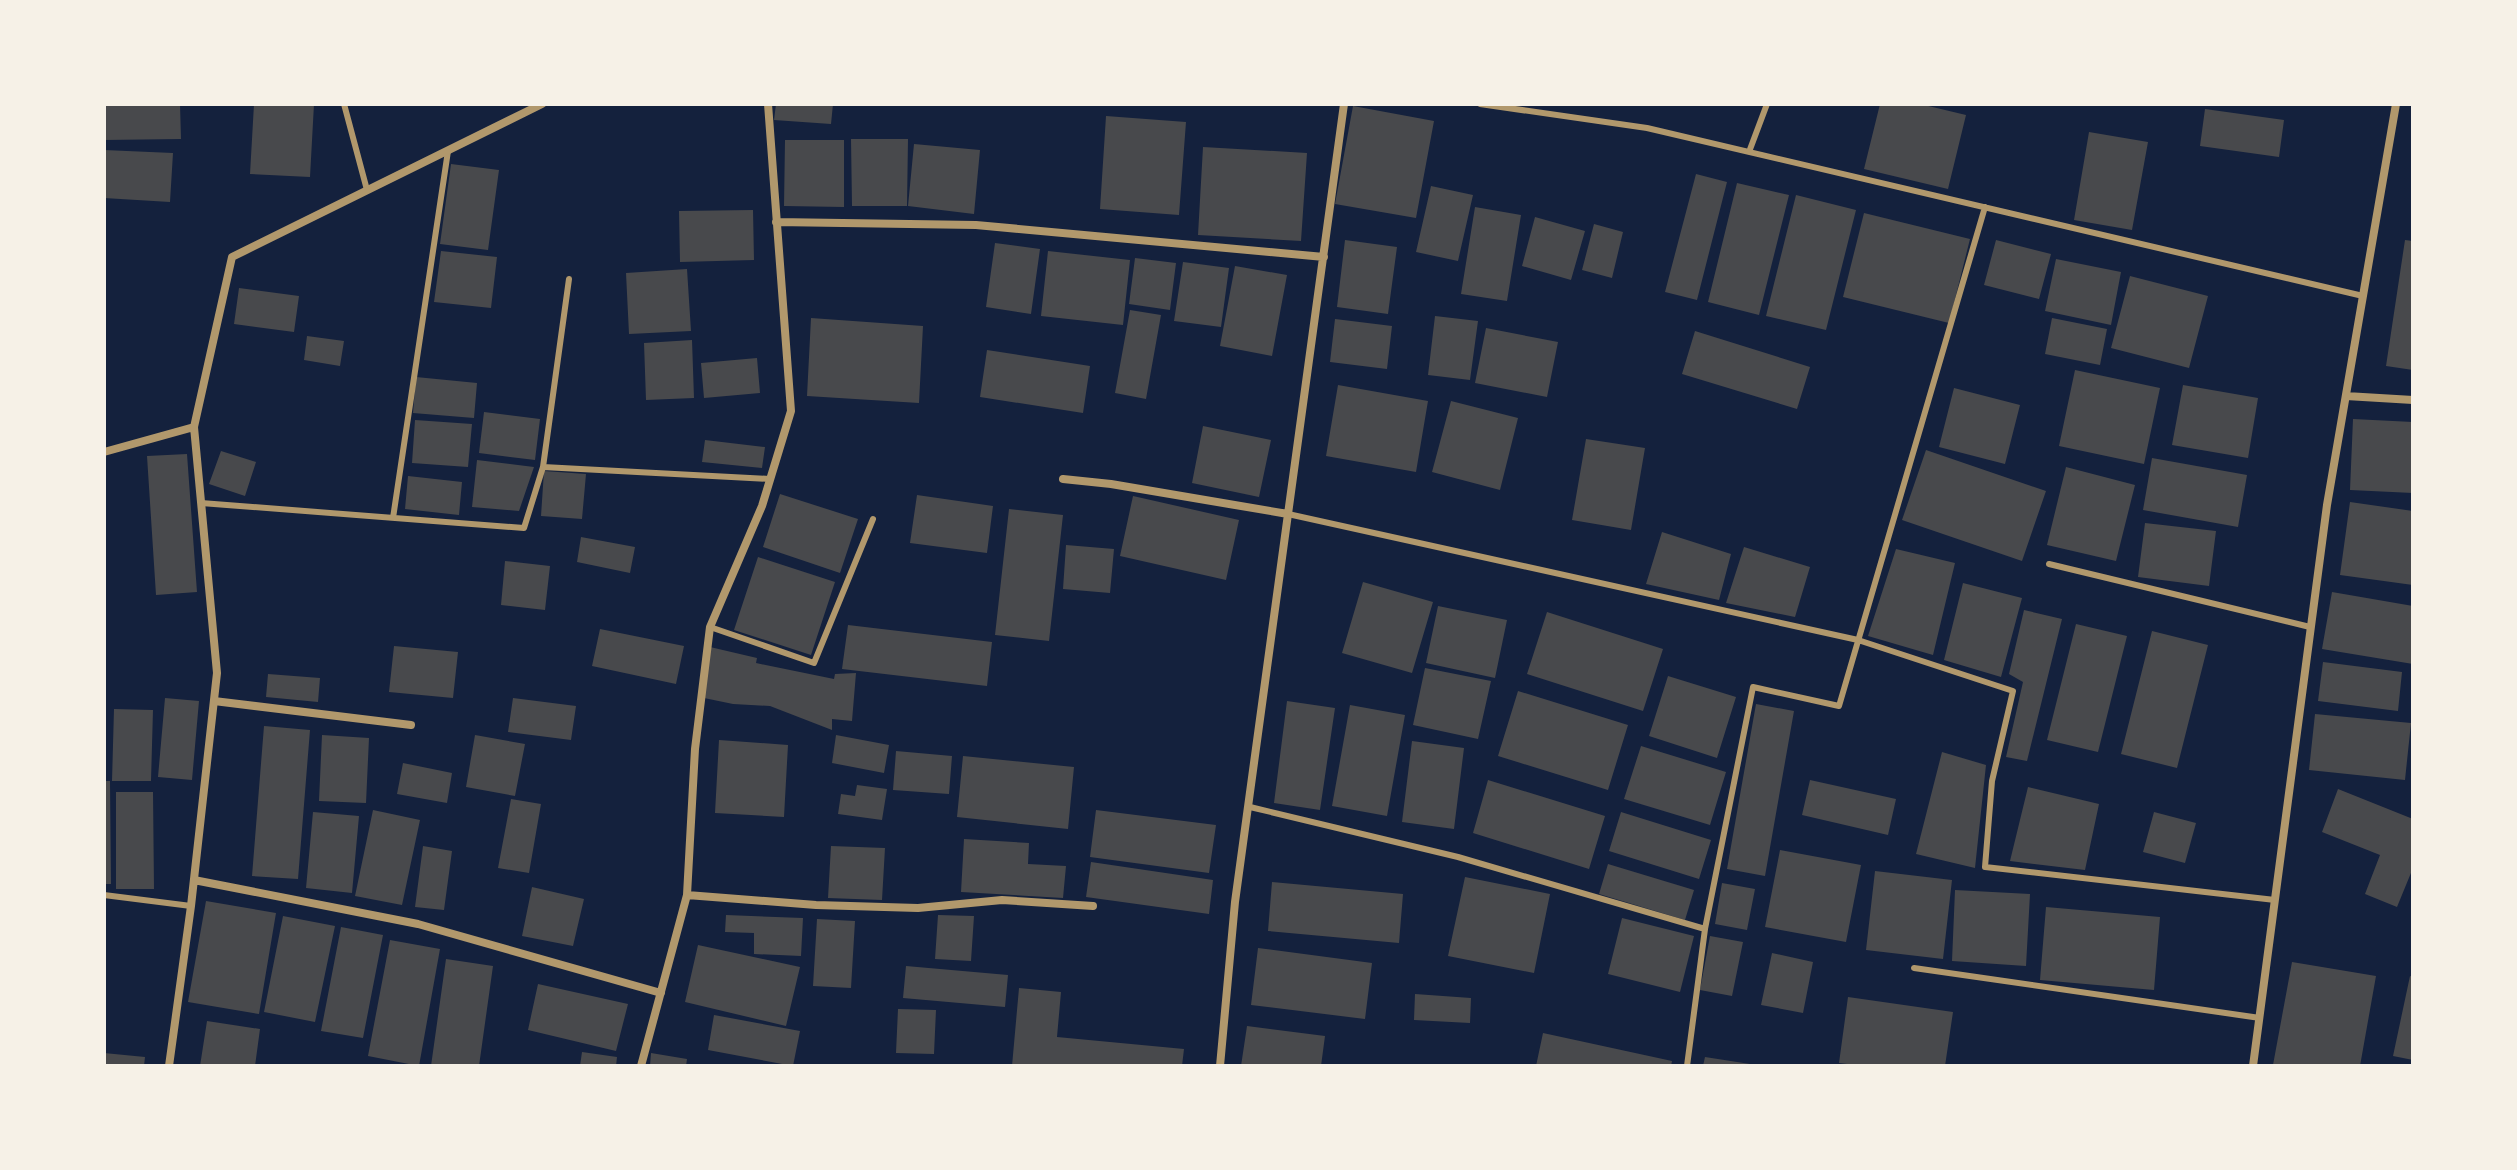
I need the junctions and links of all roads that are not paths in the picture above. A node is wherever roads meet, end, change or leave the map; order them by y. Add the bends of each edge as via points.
1 (344, 104) edge
2 (542, 104) edge
3 (768, 104) edge
4 (1344, 104) edge
5 (1480, 104) edge
6 (1767, 104) edge
7 (2396, 104) edge
8 (448, 151) junction
9 (1749, 152) junction
10 (367, 190) junction
11 (1985, 207) junction
12 (776, 222) junction
13 (1324, 257) junction
14 (569, 279) dead end
15 (2363, 296) junction
16 (2346, 396) junction
17 (2413, 400) edge
18 (194, 427) junction
19 (104, 452) edge
20 (543, 467) junction
21 (770, 479) junction
22 (1063, 479) dead end
23 (201, 503) junction
24 (1288, 514) junction
25 (393, 518) junction
26 (873, 519) dead end
27 (2049, 564) dead end
28 (710, 627) junction
29 (2310, 627) junction
30 (1858, 640) junction
31 (214, 701) junction
32 (411, 725) dead end
33 (1250, 807) junction
34 (194, 880) junction
35 (104, 895) edge
36 (687, 895) junction
37 (2275, 900) junction
38 (191, 906) junction
39 (1093, 906) dead end
40 (1705, 929) junction
41 (1914, 968) dead end
42 (661, 993) junction
43 (2260, 1018) junction
44 (169, 1066) edge
45 (641, 1066) edge
46 (1220, 1066) edge
47 (1687, 1066) edge
48 (2253, 1066) edge

1 - 10 lane
2 - 8 street
3 - 12 street
4 - 13 street
5 - 9 lane via 1647,128
6 - 9 lane
7 - 15 street
8 - 10 street
8 - 25 lane
9 - 11 lane
10 - 18 street via 232,257
11 - 15 lane
11 - 30 lane
12 - 13 street via 976,225
12 - 21 street via 791,411
13 - 24 street
14 - 20 lane
15 - 16 street
16 - 17 street
16 - 29 street
18 - 19 street
18 - 23 street
20 - 21 lane
20 - 25 lane via 524,528
21 - 28 street
22 - 24 street
23 - 25 lane
23 - 31 street via 217,673
24 - 30 lane
24 - 33 street
26 - 28 lane via 814,663
27 - 29 lane
28 - 36 street via 695,749
29 - 37 street
30 - 37 lane via 2013,691 1992,781 1985,867
30 - 40 lane via 1839,706 1753,687
31 - 32 street
31 - 34 street
33 - 40 lane via 1458,857
33 - 46 street
34 - 38 street
34 - 42 street via 418,924
35 - 38 lane
36 - 39 street via 918,908 989,900
36 - 42 street
37 - 43 street
38 - 44 street
40 - 47 lane
41 - 43 lane
42 - 45 street
43 - 48 street

